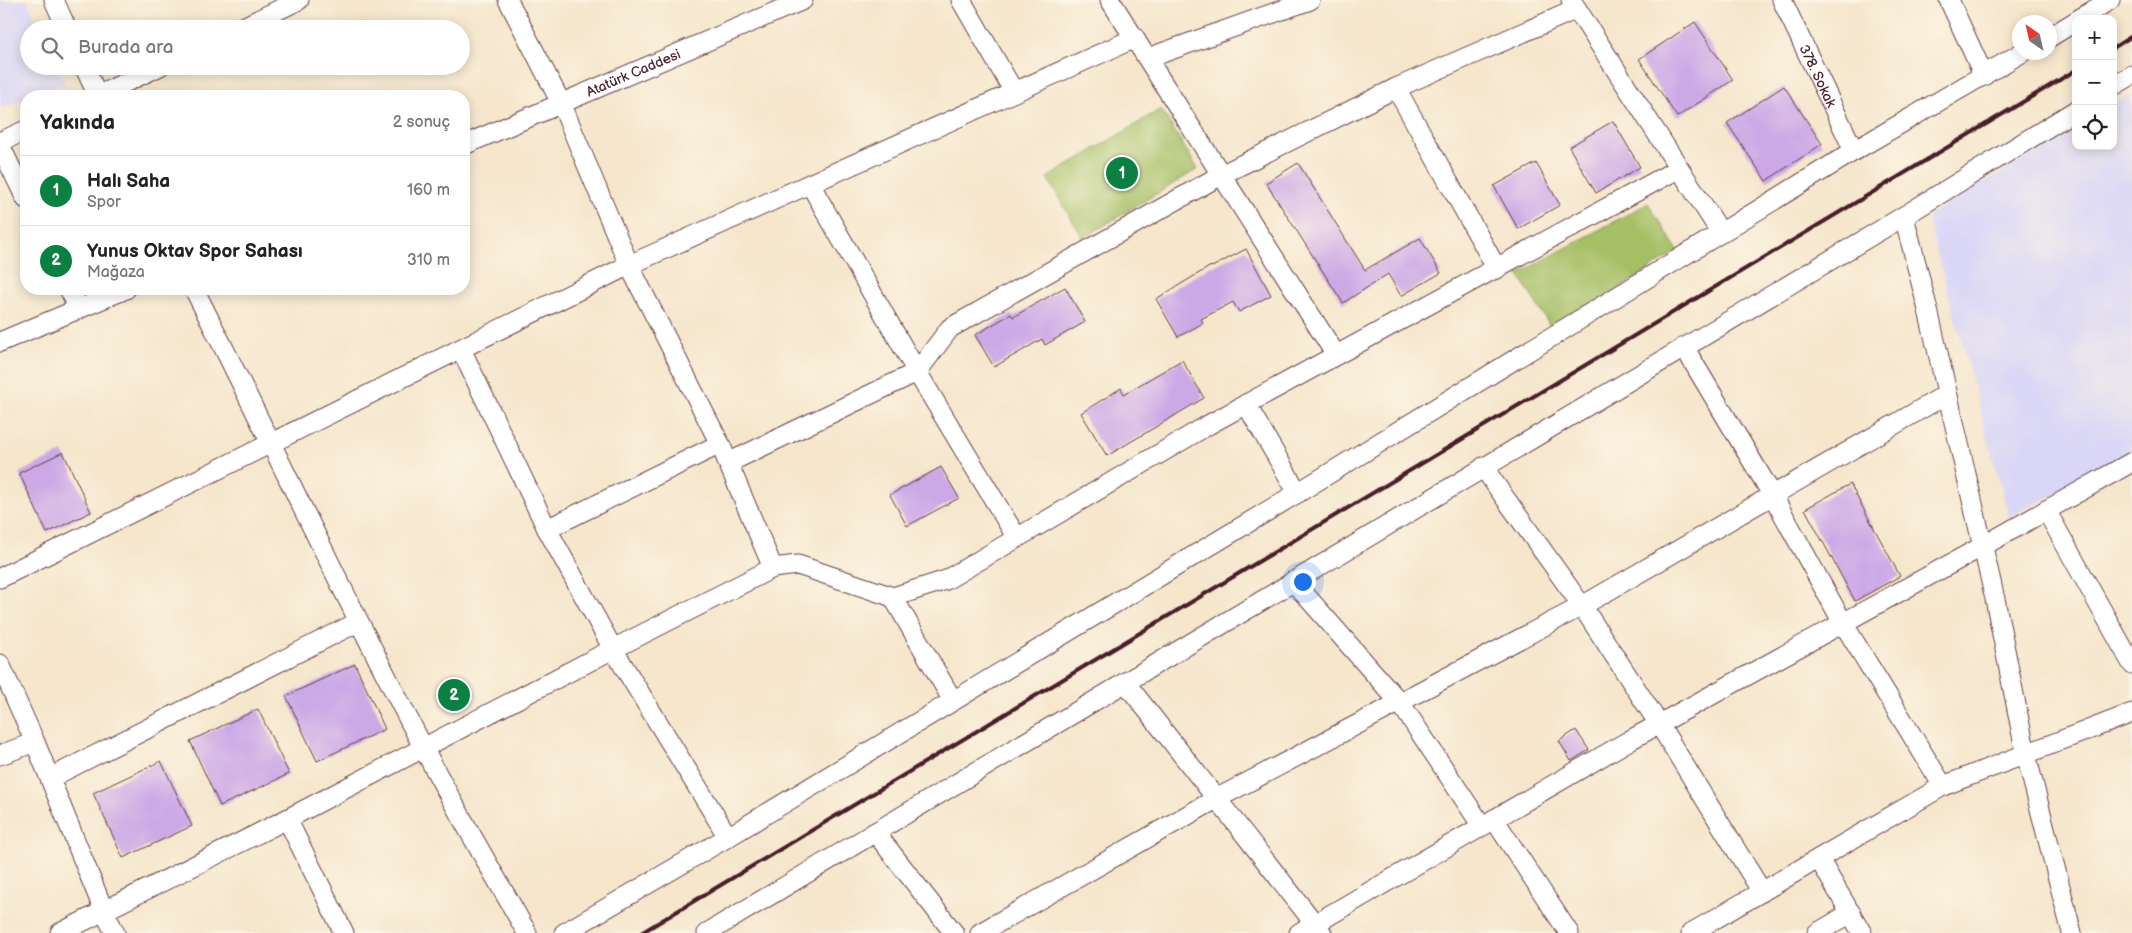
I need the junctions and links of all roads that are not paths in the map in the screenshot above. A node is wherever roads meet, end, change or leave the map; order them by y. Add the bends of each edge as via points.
1 (54, 0) edge
2 (299, 0) edge
3 (508, 0) edge
4 (803, 0) edge
5 (961, 0) edge
6 (1110, 0) edge
7 (1310, 0) edge
8 (1782, 0) edge
9 (1949, 0) edge
10 (2110, 0) edge
11 (275, 5) edge
12 (1574, 5) edge
13 (2086, 15) edge
14 (63, 20) edge
15 (252, 20) edge
16 (2072, 23) edge
17 (2057, 33) edge
18 (1135, 38) junction
19 (1148, 58) junction
20 (2012, 59) edge
21 (88, 75) edge
22 (141, 75) edge
23 (2132, 75) edge
24 (1984, 76) junction
25 (2117, 84) edge
26 (1396, 88) junction
27 (95, 90) edge
28 (110, 90) edge
29 (1014, 92) junction
30 (561, 103) junction
31 (2072, 112) edge
32 (20, 133) edge
33 (470, 142) edge
34 (0, 144) edge
35 (1854, 151) junction
36 (1678, 168) junction
37 (1221, 174) junction
38 (810, 184) junction
39 (20, 186) edge
40 (1904, 216) junction
41 (1721, 233) junction
42 (629, 265) junction
43 (1497, 269) junction
44 (72, 295) edge
45 (112, 295) edge
46 (197, 295) edge
47 (79, 309) junction
48 (0, 342) edge
49 (462, 348) junction
50 (1684, 348) junction
51 (1336, 355) junction
52 (917, 372) junction
53 (1947, 394) junction
54 (1246, 404) junction
55 (272, 443) junction
56 (720, 444) junction
57 (2132, 462) edge
58 (728, 463) junction
59 (1483, 467) junction
60 (1298, 493) junction
61 (1773, 496) junction
62 (2046, 510) junction
63 (548, 529) junction
64 (1017, 538) junction
65 (1983, 546) junction
66 (774, 568) junction
67 (0, 578) edge
68 (1293, 581) junction
69 (893, 597) junction
70 (1582, 606) junction
71 (358, 622) junction
72 (1843, 623) junction
73 (613, 648) junction
74 (0, 664) edge
75 (2132, 664) edge
76 (1125, 682) junction
77 (953, 701) junction
78 (1401, 704) junction
79 (2132, 713) edge
80 (1659, 724) junction
81 (35, 742) junction
82 (423, 747) junction
83 (0, 755) edge
84 (2026, 755) junction
85 (50, 778) junction
86 (1943, 786) junction
87 (1216, 800) junction
88 (287, 819) junction
89 (1488, 823) junction
90 (875, 832) junction
91 (728, 837) junction
92 (1818, 859) junction
93 (1762, 892) junction
94 (104, 911) junction
95 (1851, 914) junction
96 (1312, 930) edge
97 (60, 933) edge
98 (115, 933) edge
99 (344, 933) edge
100 (527, 933) edge
101 (564, 933) edge
102 (707, 933) edge
103 (954, 933) edge
104 (980, 933) edge
105 (1569, 933) edge
106 (1692, 933) edge
107 (1817, 933) edge
108 (1862, 933) edge
109 (2072, 933) edge

1 - 14 street
2 - 11 street
3 - 30 street
4 - 30 street, Atatürk Caddesi
5 - 29 street
6 - 18 street
7 - 19 street
8 - 35 street, 378. Sokak
9 - 24 street
10 - 13 street
11 - 15 street
12 - 26 street
12 - 36 street
16 - 17 street
18 - 19 street
18 - 29 street
19 - 37 street
20 - 24 street
21 - 27 street
22 - 28 street
23 - 25 street
24 - 35 street
26 - 37 street
26 - 43 street
29 - 38 street
30 - 33 street, Atatürk Caddesi
30 - 42 street
31 - 40 street
32 - 34 street
34 - 39 street
35 - 41 street
36 - 41 street
36 - 43 street
37 - 51 street
37 - 52 street via 950,328
38 - 42 street
38 - 52 street
40 - 50 street
40 - 53 street
41 - 60 street
42 - 49 street
42 - 56 street
43 - 51 street
44 - 47 street
45 - 47 street
46 - 55 street
47 - 48 street
49 - 55 street
49 - 63 street
50 - 59 street
50 - 61 street
51 - 54 street
52 - 58 street
52 - 64 street
53 - 61 street
53 - 65 street
54 - 60 street
54 - 64 street
55 - 67 street
55 - 71 street
56 - 58 street
56 - 63 street
57 - 62 street
58 - 66 street
59 - 68 street
59 - 70 street
60 - 77 street
61 - 70 street
61 - 72 street
62 - 65 street
62 - 75 street
63 - 73 street
64 - 69 street via 946,580
65 - 72 street
65 - 84 street
66 - 69 street via 798,565
66 - 73 street
68 - 76 street
68 - 78 street
69 - 77 street
70 - 78 street
70 - 80 street
71 - 82 street
71 - 85 street
72 - 80 street
72 - 86 street
73 - 82 street
73 - 91 street
74 - 81 street
76 - 87 street
76 - 90 street
77 - 91 street
78 - 87 street
78 - 89 street
79 - 84 street
80 - 89 street
80 - 93 street
81 - 83 street
81 - 85 street
82 - 88 street
82 - 100 street
84 - 86 street
84 - 109 street
85 - 94 street
86 - 92 street
87 - 96 street
87 - 104 street
88 - 94 street
88 - 99 street
89 - 96 street
89 - 105 street
90 - 102 street
90 - 103 street
91 - 101 street
92 - 93 street
92 - 95 street
93 - 106 street
94 - 97 street
94 - 98 street
95 - 107 street
95 - 108 street

